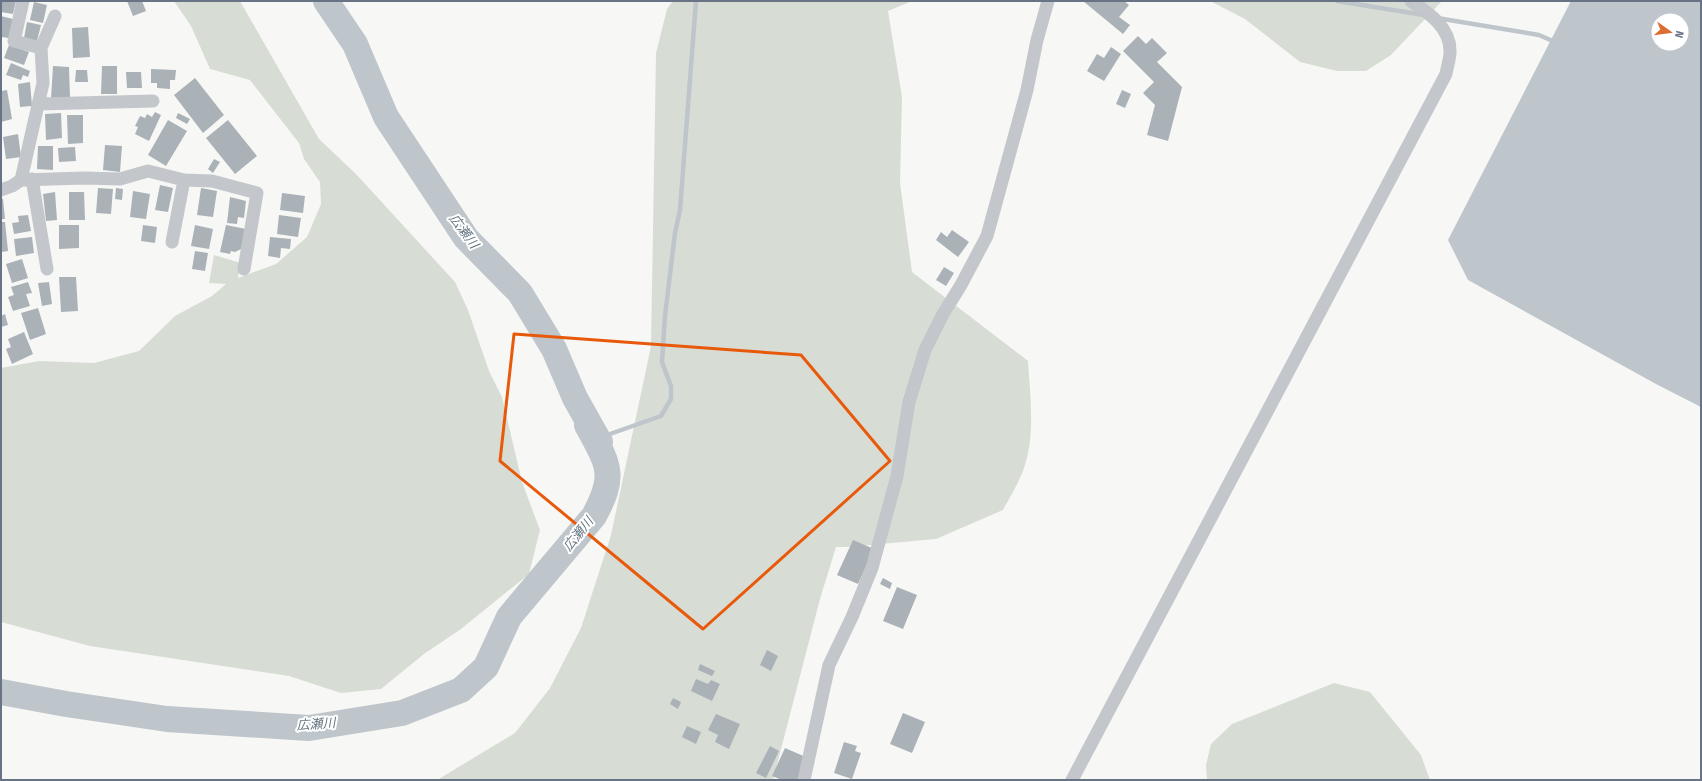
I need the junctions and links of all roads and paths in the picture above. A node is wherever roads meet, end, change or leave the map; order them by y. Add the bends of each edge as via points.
1 (23, 1) edge
2 (1048, 1) edge
3 (1411, 1) edge
4 (56, 16) dead end
5 (41, 48) junction
6 (153, 101) dead end
7 (39, 104) junction
8 (26, 179) junction
9 (184, 180) junction
10 (1, 190) edge
11 (172, 242) dead end
12 (47, 269) dead end
13 (244, 269) dead end
14 (804, 780) edge
15 (1072, 780) edge

1 - 5 street via 14,41
2 - 14 street via 1027,90 987,236 962,285 942,314 925,350 909,402 897,476 872,568 829,665
3 - 15 street via 1429,13 1449,40 1450,54 1446,74
4 - 5 street
5 - 7 street via 44,83
6 - 7 street
7 - 8 street
8 - 9 street via 120,179 148,172
8 - 10 street
8 - 12 street
9 - 11 street
9 - 13 street via 212,181 257,193

